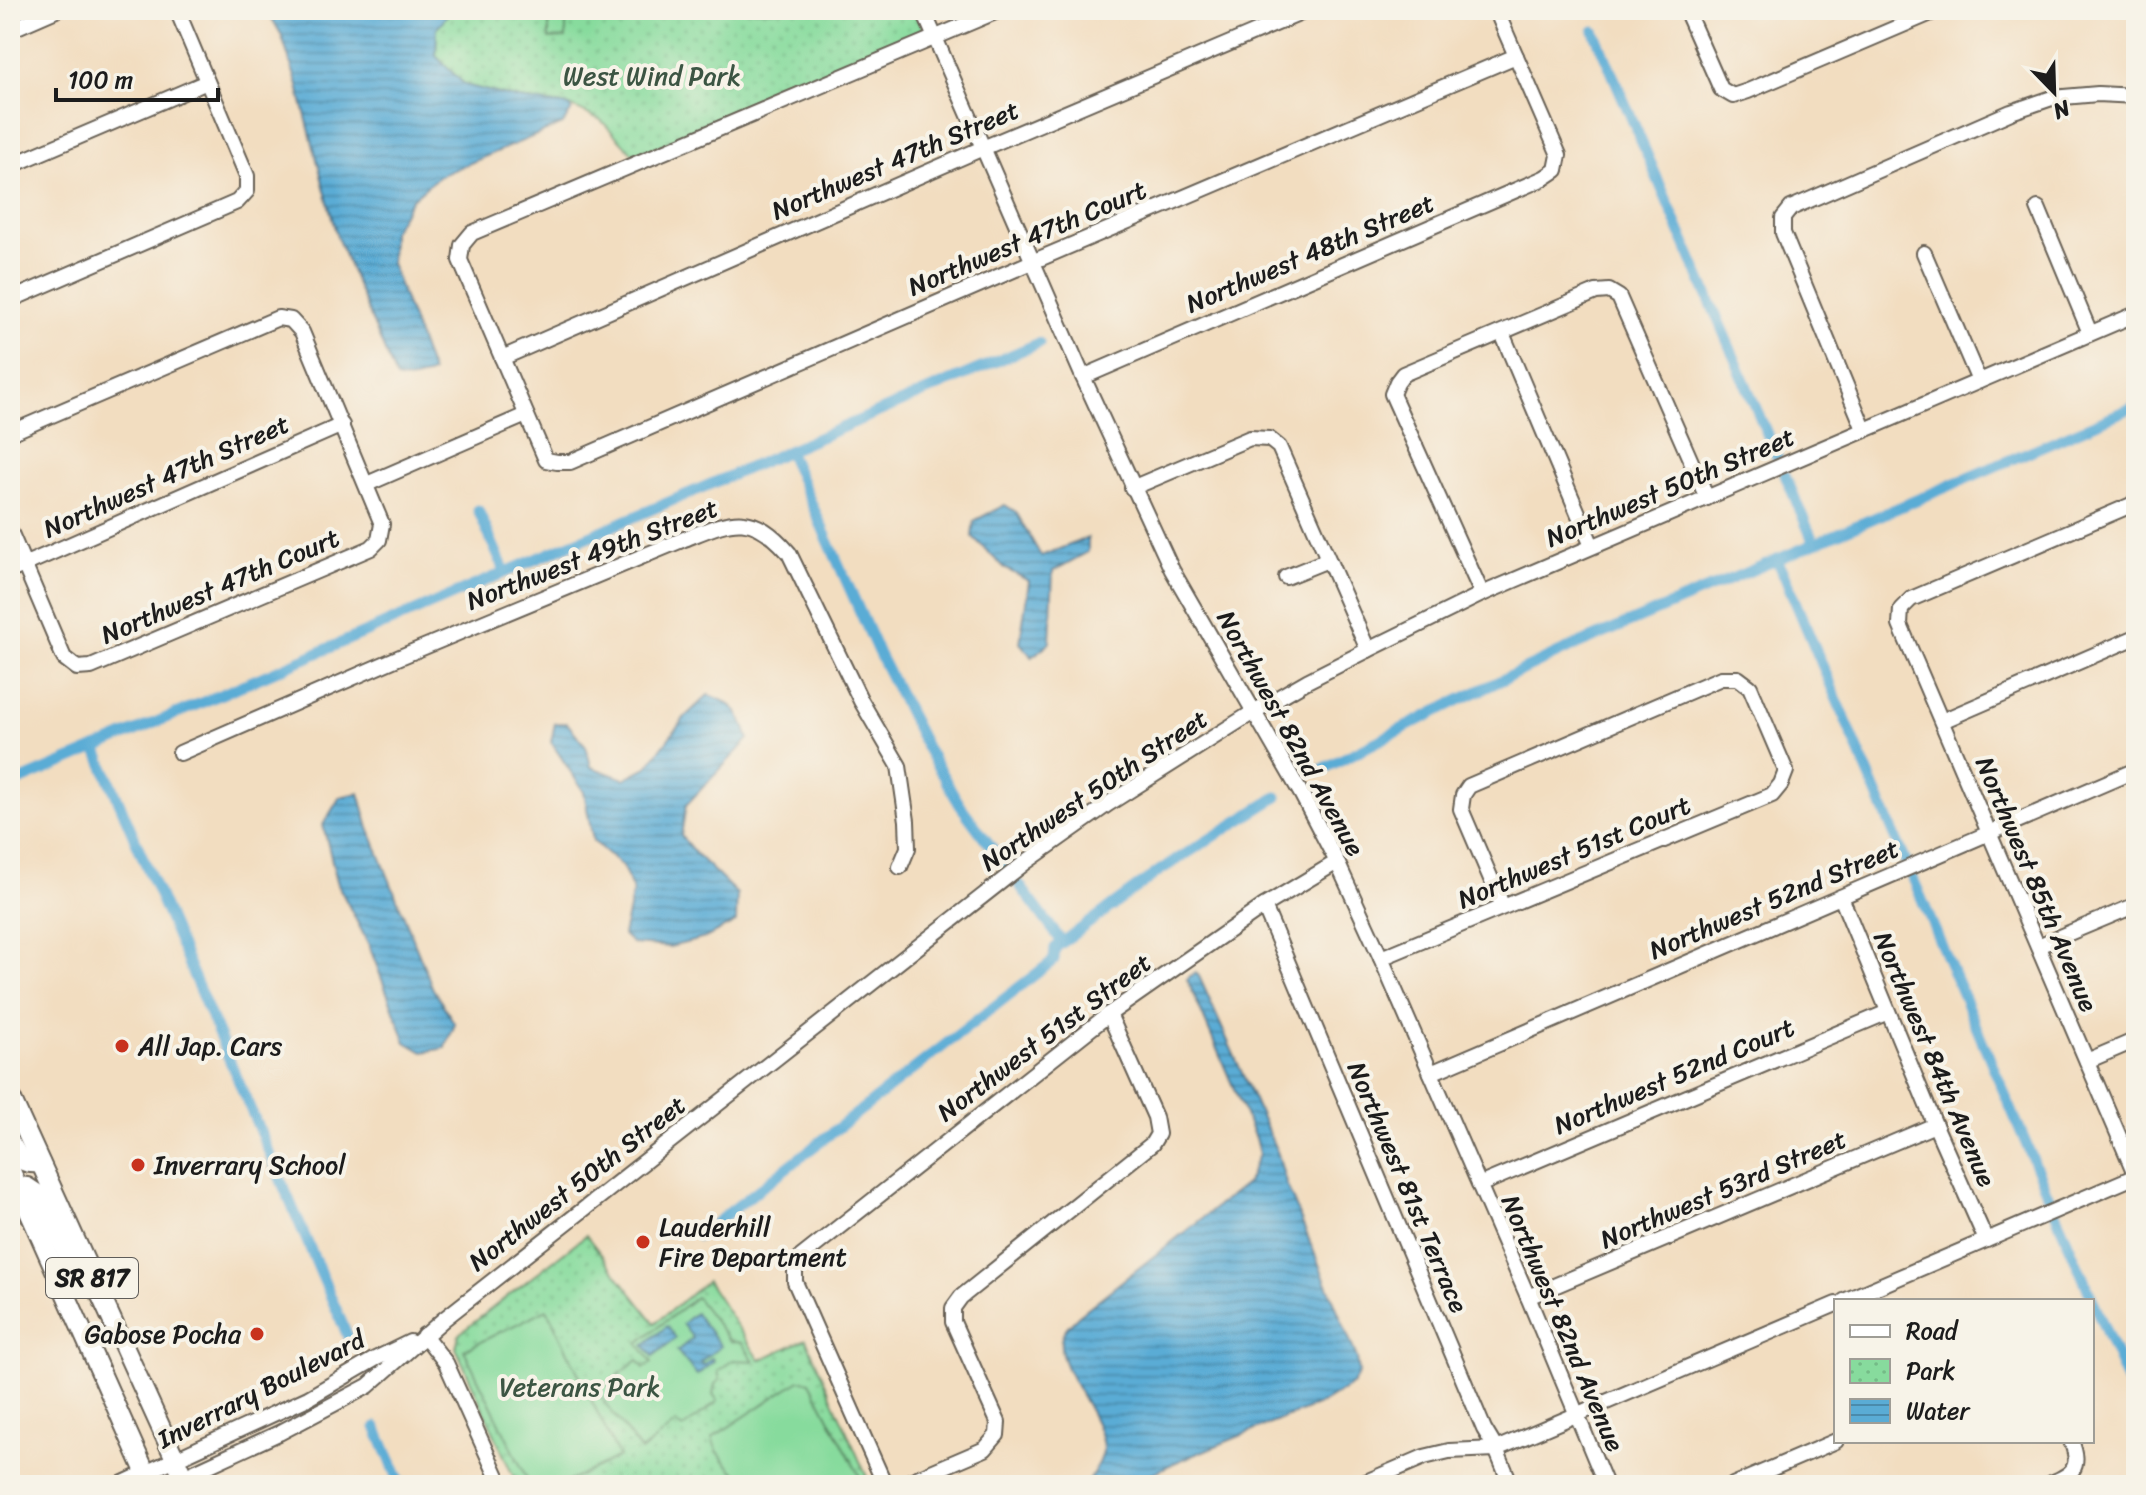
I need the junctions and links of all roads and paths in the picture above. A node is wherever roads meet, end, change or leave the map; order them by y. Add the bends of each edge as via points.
1 (56, 10) edge
2 (177, 10) edge
3 (923, 10) edge
4 (1000, 10) edge
5 (1308, 10) edge
6 (1496, 10) edge
7 (1686, 10) edge
8 (1938, 10) edge
9 (10, 30) edge
10 (935, 38) junction
11 (1516, 56) junction
12 (207, 82) junction
13 (2136, 96) edge
14 (983, 148) junction
15 (10, 166) edge
16 (2038, 208) dead end
17 (1924, 253) dead end
18 (1032, 262) junction
19 (10, 300) edge
20 (2136, 314) edge
21 (1502, 333) junction
22 (2090, 333) junction
23 (502, 358) junction
24 (1083, 377) junction
25 (1979, 381) junction
26 (526, 415) junction
27 (342, 425) junction
28 (1864, 429) junction
29 (10, 433) edge
30 (367, 484) junction
31 (1132, 488) junction
32 (1707, 498) junction
33 (2136, 503) edge
34 (10, 531) edge
35 (1592, 546) junction
36 (1328, 560) junction
37 (17, 568) edge
38 (1286, 577) dead end
39 (1482, 594) junction
40 (2136, 637) edge
41 (1368, 650) junction
42 (1255, 711) junction
43 (1942, 721) junction
44 (180, 753) dead end
45 (2136, 770) edge
46 (1989, 833) junction
47 (1337, 862) junction
48 (900, 867) dead end
49 (1841, 897) junction
50 (2136, 905) edge
51 (1264, 906) junction
52 (1503, 907) junction
53 (2038, 946) junction
54 (1381, 958) junction
55 (1888, 1012) junction
56 (1109, 1014) junction
57 (2136, 1040) edge
58 (2087, 1061) junction
59 (1431, 1073) junction
60 (10, 1096) edge
61 (1935, 1125) junction
62 (10, 1142) edge
63 (40, 1163) junction
64 (2136, 1176) edge
65 (14, 1177) edge
66 (1479, 1185) junction
67 (1986, 1240) junction
68 (92, 1278) junction
69 (1528, 1297) junction
70 (1849, 1299) edge
71 (1834, 1305) edge
72 (424, 1335) junction
73 (1577, 1415) junction
74 (1834, 1442) edge
75 (2072, 1443) edge
76 (1496, 1449) junction
77 (175, 1459) junction
78 (148, 1479) edge
79 (179, 1482) edge
80 (1743, 1483) edge
81 (119, 1485) edge
82 (501, 1485) edge
83 (885, 1485) edge
84 (901, 1485) edge
85 (1359, 1485) edge
86 (1511, 1485) edge
87 (1606, 1485) edge
88 (2047, 1485) edge

1 - 9 street
2 - 12 street
3 - 10 street, Northwest 82nd Avenue
4 - 10 street
5 - 14 street, Northwest 47th Street
6 - 11 street
7 - 8 street via 1721,89 1733,96
10 - 14 street, Northwest 82nd Avenue
10 - 23 street via 472,233 462,245 460,260
11 - 18 street, Northwest 47th Court
11 - 24 street, Northwest 48th Street via 1559,155 1556,170
12 - 15 street
12 - 19 street via 247,176 247,191 237,202
13 - 28 street via 2052,98 1791,208 1783,218 1783,233
14 - 18 street, Northwest 82nd Avenue
14 - 23 street, Northwest 47th Street
16 - 22 street
17 - 25 street
18 - 24 street, Northwest 82nd Avenue
18 - 26 street, Northwest 47th Court via 570,462 546,460
20 - 22 street, Northwest 50th Street
21 - 32 street via 1596,292 1619,297
21 - 35 street
21 - 39 street via 1403,374 1392,394
22 - 25 street, Northwest 50th Street
23 - 26 street
24 - 31 street, Northwest 82nd Avenue
25 - 28 street, Northwest 50th Street
26 - 30 street
27 - 29 street via 302,332 291,320 278,318
27 - 30 street
27 - 37 street, Northwest 47th Street
28 - 32 street, Northwest 50th Street
30 - 37 street, Northwest 47th Court via 382,524 371,548 91,667 77,668 64,658
31 - 36 street via 1250,438 1269,439 1279,447
31 - 42 street, Northwest 82nd Avenue via 1172,570
32 - 35 street, Northwest 50th Street
33 - 43 street, Northwest 85th Avenue via 1911,599 1901,609 1900,625
34 - 37 street
35 - 39 street, Northwest 50th Street
36 - 38 street
36 - 41 street
39 - 41 street, Northwest 50th Street
40 - 43 street
41 - 42 street, Northwest 50th Street
42 - 47 street, Northwest 82nd Avenue
42 - 72 street, Northwest 50th Street via 1108,804 999,882
43 - 46 street, Northwest 85th Avenue
44 - 48 street, Northwest 49th Street via 682,540 722,524 749,522 773,534 789,553 899,766 908,848
45 - 46 street, Northwest 52nd Street
46 - 49 street, Northwest 52nd Street
46 - 53 street, Northwest 85th Avenue
47 - 51 street, Northwest 51st Street
47 - 54 street, Northwest 82nd Avenue
49 - 55 street, Northwest 84th Avenue
49 - 59 street, Northwest 52nd Street
50 - 53 street
51 - 56 street, Northwest 51st Street
51 - 76 street, Northwest 81st Terrace
52 - 52 street, Northwest 51st Court via 1772,795 1786,771 1750,687 1738,678 1721,678 1469,786 1461,809
52 - 54 street, Northwest 51st Court
53 - 58 street, Northwest 85th Avenue
54 - 59 street, Northwest 82nd Avenue
55 - 61 street, Northwest 84th Avenue
55 - 66 street, Northwest 52nd Court
56 - 83 street, Northwest 51st Street via 801,1257 795,1268 795,1282
56 - 84 street via 1158,1134 961,1297 953,1308 953,1322 998,1422 997,1435 985,1449
57 - 58 street
58 - 64 street, Northwest 85th Avenue
59 - 66 street, Northwest 82nd Avenue
60 - 63 main road, SR 817
61 - 67 street, Northwest 84th Avenue
61 - 69 street, Northwest 53rd Street
62 - 63 main road via 22,1161
63 - 68 main road, SR 817
64 - 67 street
65 - 68 main road via 39,1195 72,1264
65 - 78 main road, SR 817
66 - 69 street, Northwest 82nd Avenue
67 - 70 street
68 - 77 main road, SR 817
69 - 73 street, Northwest 82nd Avenue
71 - 73 street
72 - 77 street, Inverrary Boulevard via 308,1398
72 - 79 street, Northwest 50th Street via 368,1386
72 - 82 street via 446,1363
73 - 76 street
73 - 87 street, Northwest 82nd Avenue
74 - 80 street
75 - 88 street via 2075,1467
76 - 85 street via 1424,1457
76 - 86 street, Northwest 81st Terrace
77 - 78 street, Inverrary Boulevard
77 - 79 main road, SR 817
78 - 81 street, Inverrary Boulevard

